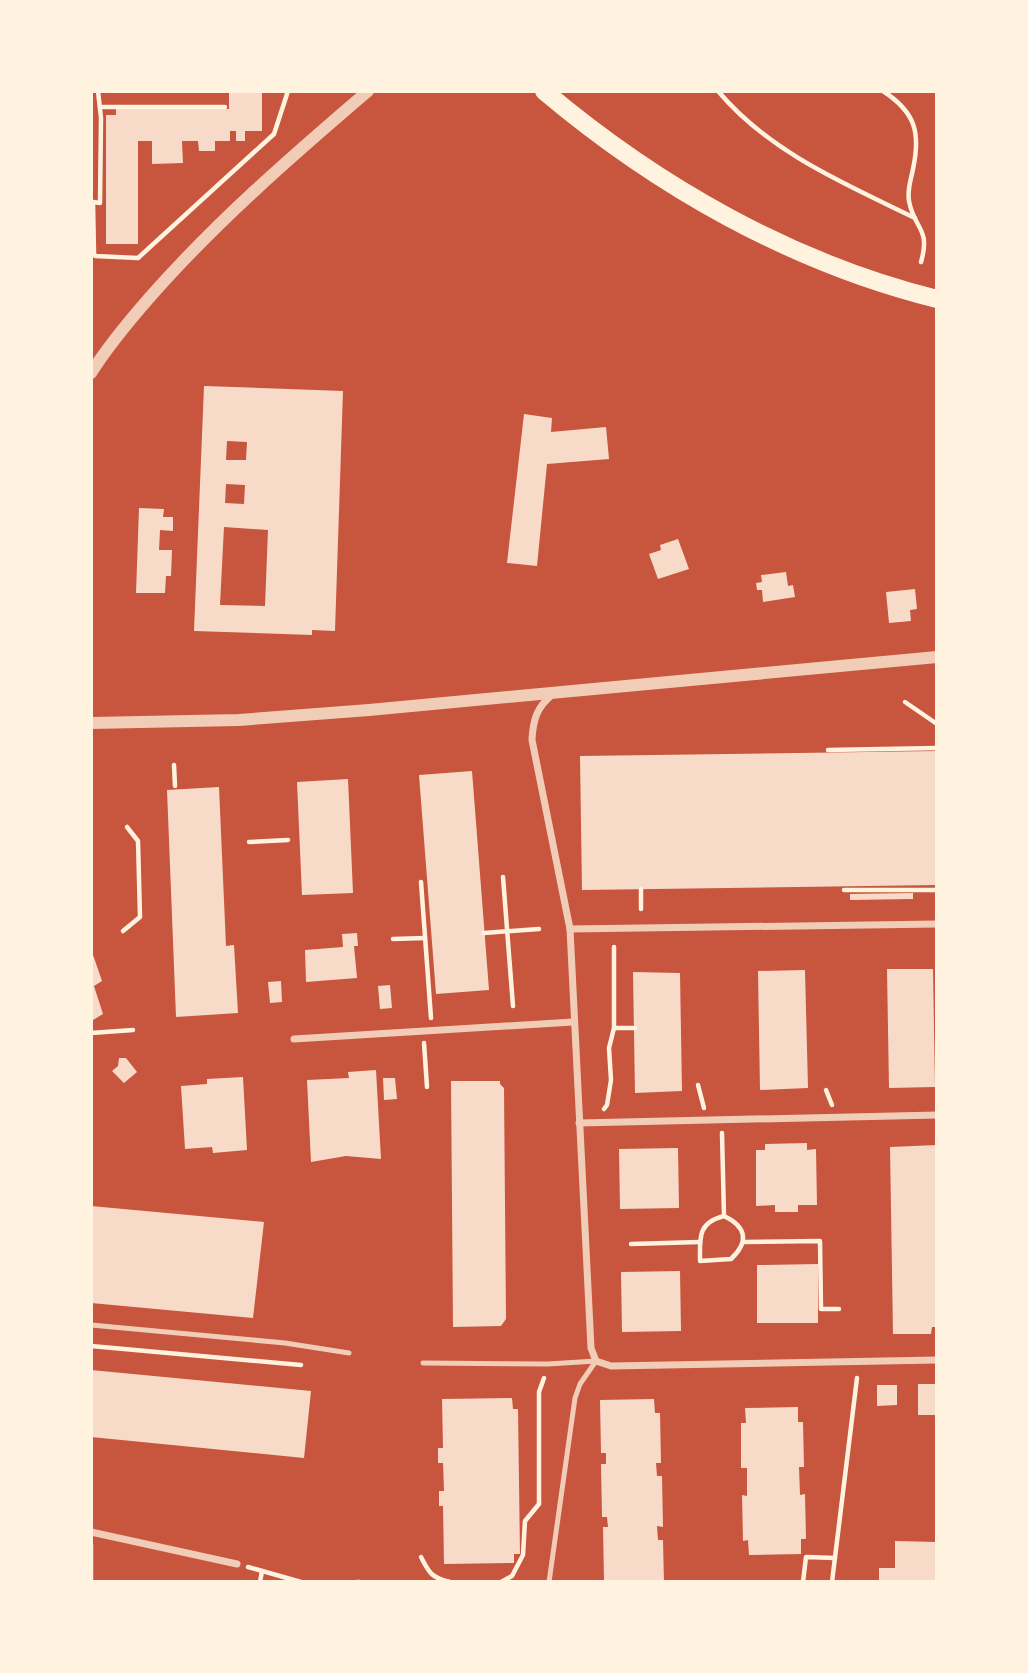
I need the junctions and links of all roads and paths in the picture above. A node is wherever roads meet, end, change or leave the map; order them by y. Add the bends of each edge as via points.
1 (98, 91) edge
2 (288, 91) edge
3 (368, 91) edge
4 (544, 91) edge
5 (718, 91) edge
6 (883, 91) edge
7 (100, 107) junction
8 (225, 107) dead end
9 (915, 218) junction
10 (921, 262) dead end
11 (937, 299) edge
12 (91, 373) edge
13 (937, 657) edge
14 (554, 694) junction
15 (905, 702) dead end
16 (91, 723) edge
17 (937, 724) edge
18 (937, 748) edge
19 (828, 750) dead end
20 (174, 765) dead end
21 (175, 786) dead end
22 (127, 827) dead end
23 (288, 840) dead end
24 (249, 842) dead end
25 (503, 877) dead end
26 (421, 882) dead end
27 (640, 889) dead end
28 (844, 890) dead end
29 (937, 890) edge
30 (641, 909) dead end
31 (937, 923) edge
32 (539, 929) dead end
33 (570, 929) junction
34 (123, 931) dead end
35 (507, 931) junction
36 (484, 933) dead end
37 (425, 938) junction
38 (393, 939) dead end
39 (614, 947) dead end
40 (513, 1006) dead end
41 (573, 1022) junction
42 (614, 1028) junction
43 (635, 1028) dead end
44 (133, 1030) dead end
45 (428, 1030) junction
46 (91, 1033) edge
47 (294, 1039) dead end
48 (427, 1087) dead end
49 (592, 1111) dead end
50 (937, 1115) edge
51 (722, 1120) junction
52 (579, 1123) junction
53 (724, 1216) junction
54 (700, 1242) junction
55 (744, 1242) junction
56 (631, 1244) dead end
57 (839, 1309) dead end
58 (91, 1325) edge
59 (91, 1346) edge
60 (349, 1353) dead end
61 (937, 1360) edge
62 (596, 1361) junction
63 (423, 1363) dead end
64 (548, 1364) junction
65 (300, 1365) dead end
66 (857, 1378) dead end
67 (91, 1532) edge
68 (91, 1545) edge
69 (421, 1557) dead end
70 (835, 1559) junction
71 (237, 1564) joint
72 (262, 1571) junction
73 (91, 1582) edge
74 (260, 1582) edge
75 (301, 1582) edge
76 (450, 1582) edge
77 (501, 1582) edge
78 (550, 1582) edge
79 (803, 1582) edge
80 (832, 1582) edge

1 - 7 path
2 - 7 path via 274,134 138,258 94,253 93,202 100,203
3 - 12 street via 178,265
4 - 11 main road via 636,161 761,234 872,281
5 - 9 path via 735,111 785,150
6 - 9 path via 906,109 913,121 916,145 908,190
7 - 8 path
9 - 10 path via 926,245
13 - 14 street
14 - 16 street via 239,719
14 - 33 street via 533,721 532,740
15 - 17 path
18 - 19 path
20 - 21 path
22 - 34 path via 138,841 140,917
23 - 24 path
25 - 35 path
26 - 37 path
27 - 30 path
28 - 29 path
31 - 33 street
32 - 35 path
33 - 41 street
35 - 36 path
35 - 40 path
37 - 38 path
37 - 45 path
39 - 42 path
41 - 45 street
41 - 52 street
42 - 43 path
42 - 49 path via 607,1105 602,1111
44 - 46 path
45 - 47 street
45 - 48 path
50 - 51 street
51 - 52 street
51 - 53 path
52 - 62 street via 591,1348
53 - 54 path via 707,1223
53 - 55 path via 742,1230
54 - 55 path via 700,1261 731,1259
54 - 56 path
55 - 57 path via 820,1241 821,1309
58 - 60 lane
59 - 65 path
61 - 62 street via 611,1366
62 - 64 lane
62 - 78 lane via 575,1398
63 - 64 lane
64 - 77 path via 539,1392 539,1504 525,1521 523,1555 512,1577
66 - 70 path
67 - 71 street
68 - 73 path
69 - 76 path via 429,1574
70 - 79 path via 806,1557
70 - 80 path
71 - 72 path
72 - 74 path
72 - 75 path

